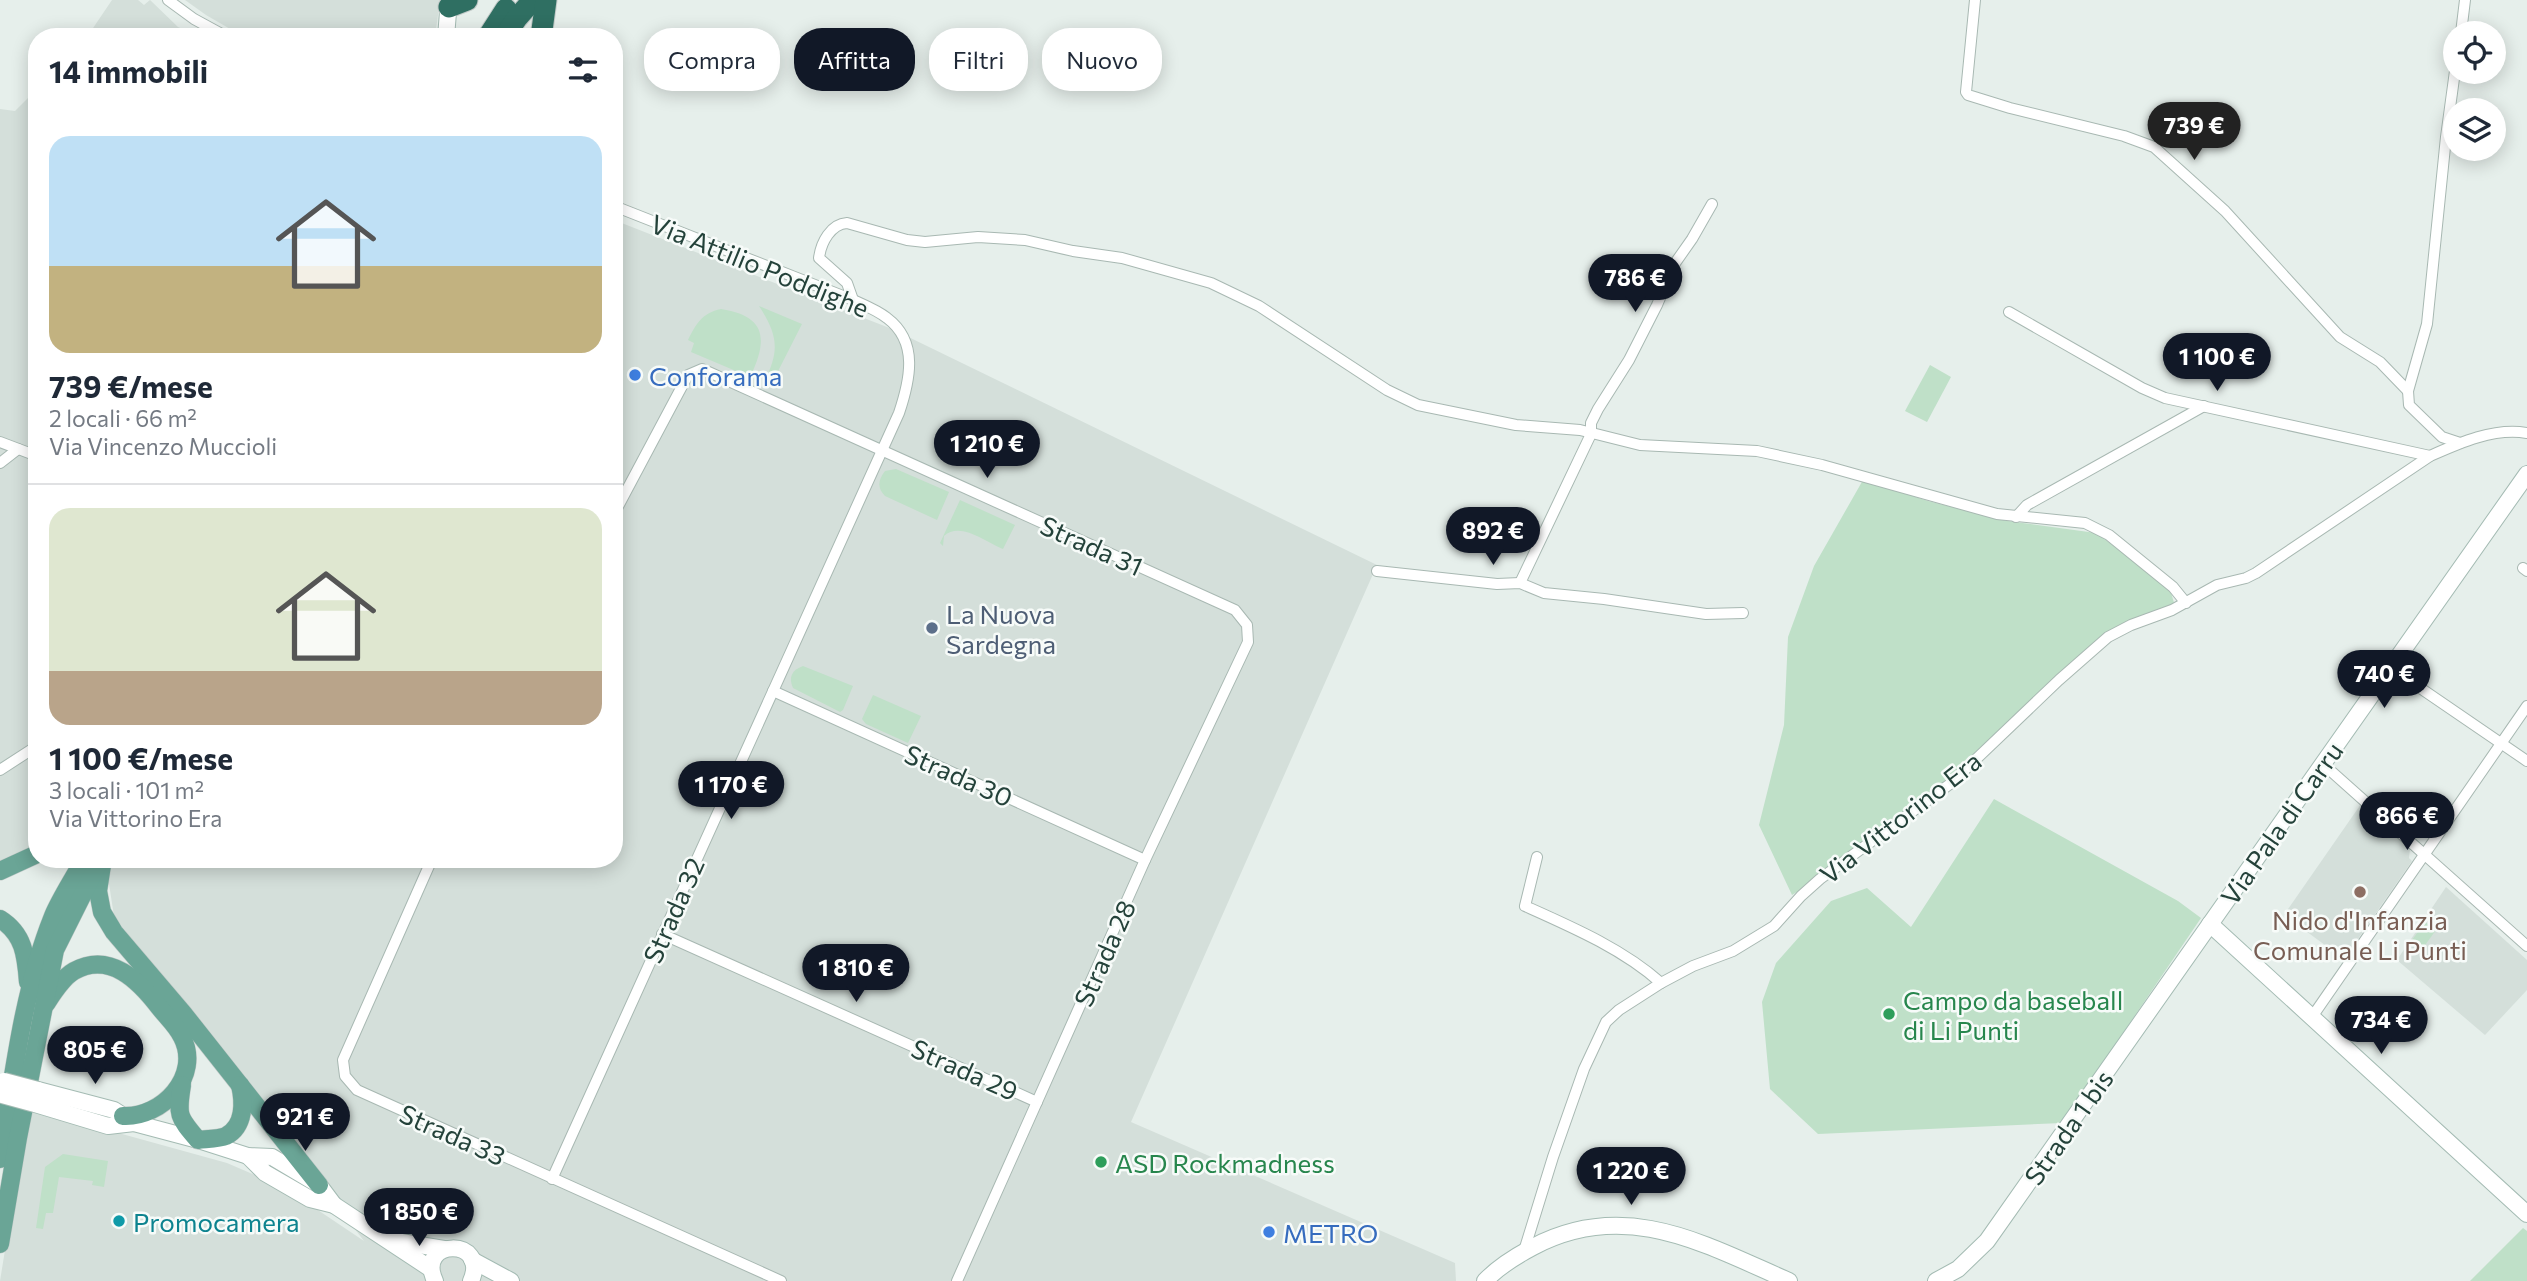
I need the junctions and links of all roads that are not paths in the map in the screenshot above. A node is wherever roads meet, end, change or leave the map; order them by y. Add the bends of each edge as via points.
1 (168, 0) edge
2 (514, 0) edge
3 (533, 0) edge
4 (546, 0) edge
5 (1975, 0) edge
6 (2465, 0) edge
7 (455, 2) edge
8 (2462, 21) edge
9 (210, 28) edge
10 (448, 28) edge
11 (494, 28) edge
12 (511, 28) edge
13 (542, 28) edge
14 (2453, 84) edge
15 (1712, 204) dead end
16 (623, 210) edge
17 (853, 300) junction
18 (2009, 312) dead end
19 (2408, 391) junction
20 (2204, 406) junction
21 (2527, 433) edge
22 (1591, 434) junction
23 (0, 442) edge
24 (2460, 443) junction
25 (18, 449) junction
26 (882, 450) junction
27 (28, 453) edge
28 (2430, 456) junction
29 (0, 463) edge
30 (2526, 478) edge
31 (623, 496) edge
32 (2016, 517) junction
33 (1377, 571) dead end
34 (1520, 583) junction
35 (2186, 603) junction
36 (1743, 613) dead end
37 (1247, 625) joint
38 (2391, 668) junction
39 (773, 691) junction
40 (2527, 706) edge
41 (2500, 744) junction
42 (28, 752) edge
43 (2527, 761) edge
44 (2323, 764) junction
45 (0, 770) edge
46 (2425, 853) junction
47 (1537, 857) dead end
48 (28, 858) edge
49 (1145, 860) junction
50 (79, 868) edge
51 (96, 868) edge
52 (100, 868) edge
53 (428, 868) edge
54 (0, 870) edge
55 (0, 919) edge
56 (2210, 924) junction
57 (662, 934) junction
58 (2527, 946) edge
59 (1661, 983) junction
60 (29, 993) junction
61 (42, 1010) junction
62 (2312, 1017) junction
63 (184, 1078) junction
64 (240, 1085) junction
65 (1, 1088) edge
66 (1037, 1102) junction
67 (129, 1120) junction
68 (198, 1140) junction
69 (248, 1156) junction
70 (0, 1159) edge
71 (552, 1179) junction
72 (319, 1185) junction
73 (334, 1205) junction
74 (2527, 1214) edge
75 (387, 1240) junction
76 (0, 1244) edge
77 (444, 1249) junction
78 (1524, 1251) junction
79 (472, 1261) junction
80 (433, 1275) edge
81 (471, 1281) edge
82 (511, 1281) edge
83 (781, 1281) edge
84 (957, 1281) edge
85 (1485, 1281) edge
86 (1789, 1281) edge
87 (1936, 1281) edge

1 - 9 street
2 - 11 highway
3 - 12 highway
4 - 13 highway
5 - 19 street via 1968,95 2154,147 2225,211 2340,337 2380,362
6 - 8 street
7 - 10 street
14 - 19 street via 2427,324
15 - 22 street via 1666,276 1629,360 1591,423
16 - 17 street, Via Attilio Poddighe
17 - 22 street via 847,283 819,258 838,223 925,242 978,237 1025,240 1122,258 1221,287 1418,405 1494,422
17 - 26 street, Via Attilio Poddighe via 888,318 904,339 911,359 908,385
18 - 20 street via 2142,388
19 - 24 street via 2409,405 2442,437
20 - 28 street
20 - 32 street via 2027,505
21 - 24 street, Via Vittorino Era via 2494,434
22 - 32 street via 1640,446 1738,449 1798,459
22 - 34 street
23 - 25 street
24 - 28 street, Via Vittorino Era
25 - 27 street
25 - 29 street
26 - 31 street, Strada 31 via 702,369 688,375
26 - 37 street, Strada 31 via 1235,610
26 - 39 street, Strada 32
28 - 35 street, Via Vittorino Era via 2256,573 2217,585
30 - 38 street, Via Pala di Carru
32 - 35 street via 2095,527 2173,587
33 - 34 street
34 - 36 street via 1544,593 1706,614
35 - 59 street, Via Vittorino Era via 2108,637 1950,784 1820,879 1774,926 1733,951
37 - 49 street, Strada 28 via 1248,642
38 - 41 street
38 - 44 street, Via Pala di Carru
39 - 49 street, Strada 30
39 - 57 street, Strada 32
40 - 41 street
41 - 43 street
41 - 46 street
42 - 45 street
44 - 46 street
44 - 56 street, Via Pala di Carru
46 - 58 street
46 - 62 street
47 - 59 street via 1525,906 1643,967
48 - 54 main road
49 - 66 street, Strada 28
50 - 60 main road via 53,915
51 - 61 main road via 55,950
52 - 64 main road via 97,891 114,932
53 - 71 street, Strada 33 via 343,1060 345,1076 357,1090
55 - 60 main road via 13,927 22,942
56 - 62 street, Via Pala di Carru
56 - 87 street, Strada 1 bis via 1987,1241 1958,1269
57 - 66 street, Strada 29
57 - 71 street, Strada 32
59 - 78 street, Via Vittorino Era via 1612,1015 1598,1034
60 - 70 main road
61 - 63 main road via 73,971 110,966 131,976 183,1037
61 - 76 main road
62 - 74 street, Via Pala di Carru
63 - 67 main road via 172,1097
63 - 68 main road via 179,1107 182,1121
64 - 68 main road via 243,1113 236,1126 226,1136
64 - 72 main road
65 - 67 street, bridge via 37,1097 108,1126
66 - 84 street, Strada 28
67 - 68 street
68 - 69 street
69 - 72 street via 272,1157
69 - 73 street via 265,1173 310,1199
71 - 83 street, Strada 33
72 - 73 street
73 - 75 street
75 - 77 street
75 - 80 street
77 - 79 street via 460,1249
77 - 80 street via 433,1260
78 - 85 street
78 - 86 street via 1553,1236 1598,1226 1642,1226 1682,1236
79 - 81 street
79 - 82 street

